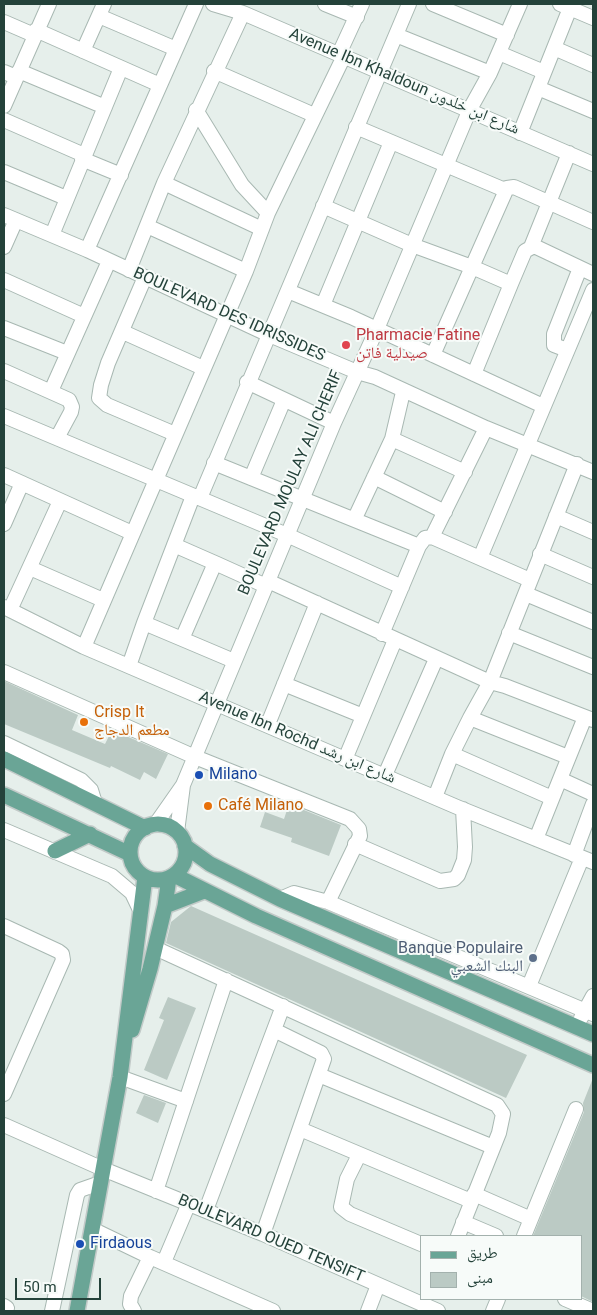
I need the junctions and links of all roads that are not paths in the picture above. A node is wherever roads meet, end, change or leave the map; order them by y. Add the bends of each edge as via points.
1 (49, 4) edge
2 (196, 4) edge
3 (213, 4) edge
4 (325, 4) edge
5 (362, 4) edge
6 (409, 4) edge
7 (433, 4) edge
8 (520, 4) edge
9 (565, 6) edge
10 (102, 10) edge
11 (241, 10) edge
12 (356, 17) junction
13 (593, 18) edge
14 (4, 22) edge
15 (35, 33) junction
16 (396, 35) junction
17 (507, 35) junction
18 (554, 48) junction
19 (176, 49) junction
20 (83, 51) junction
21 (499, 53) junction
22 (341, 55) junction
23 (593, 65) edge
24 (121, 68) junction
25 (214, 72) junction
26 (380, 72) junction
27 (544, 72) junction
28 (13, 73) edge
29 (490, 73) junction
30 (160, 85) junction
31 (538, 88) junction
32 (4, 106) edge
33 (105, 107) junction
34 (470, 109) junction
35 (196, 110) junction
36 (593, 111) edge
37 (314, 115) junction
38 (4, 120) edge
39 (356, 127) junction
40 (520, 133) junction
41 (391, 142) junction
42 (569, 153) junction
43 (83, 157) junction
44 (447, 164) junction
45 (593, 164) edge
46 (4, 172) edge
47 (121, 175) junction
48 (164, 183) junction
49 (505, 190) junction
50 (66, 198) junction
51 (548, 203) junction
52 (323, 206) junction
53 (268, 213) junction
54 (10, 218) edge
55 (358, 221) junction
56 (593, 222) edge
57 (147, 226) junction
58 (262, 229) junction
59 (52, 235) junction
60 (412, 245) junction
61 (4, 247) edge
62 (531, 247) junction
63 (87, 250) junction
64 (110, 261) junction
65 (472, 266) junction
66 (580, 268) junction
67 (128, 270) junction
68 (246, 271) junction
69 (593, 274) edge
70 (145, 277) junction
71 (4, 280) edge
72 (511, 284) junction
73 (593, 290) edge
74 (288, 291) junction
75 (323, 305) junction
76 (226, 315) junction
77 (84, 316) junction
78 (4, 328) edge
79 (377, 329) junction
80 (122, 332) junction
81 (267, 334) junction
82 (567, 350) junction
83 (67, 353) junction
84 (433, 355) junction
85 (203, 368) junction
86 (4, 371) edge
87 (357, 372) junction
88 (474, 374) junction
89 (248, 382) junction
90 (51, 391) junction
91 (403, 392) junction
92 (284, 400) junction
93 (543, 406) junction
94 (4, 416) edge
95 (334, 423) junction
96 (486, 428) junction
97 (175, 434) junction
98 (57, 438) junction
99 (392, 439) junction
100 (527, 444) junction
101 (214, 463) junction
102 (577, 464) junction
103 (466, 472) junction
104 (593, 472) edge
105 (4, 475) edge
106 (250, 478) junction
107 (374, 478) junction
108 (155, 480) junction
109 (22, 483) junction
110 (196, 497) junction
111 (304, 498) junction
112 (60, 501) junction
113 (445, 512) junction
114 (556, 516) junction
115 (355, 518) junction
116 (4, 520) edge
117 (593, 532) edge
118 (132, 533) junction
119 (287, 535) junction
120 (432, 537) junction
121 (174, 545) junction
122 (419, 546) junction
123 (540, 554) junction
124 (480, 558) junction
125 (215, 563) junction
126 (30, 568) junction
127 (593, 577) edge
128 (530, 580) junction
129 (267, 584) junction
130 (402, 587) junction
131 (526, 594) junction
132 (103, 600) junction
133 (317, 603) junction
134 (7, 609) edge
135 (593, 622) edge
136 (144, 623) junction
137 (510, 633) junction
138 (382, 634) junction
139 (182, 639) junction
140 (395, 640) junction
141 (84, 647) junction
142 (436, 659) junction
143 (234, 661) junction
144 (129, 666) junction
145 (593, 667) edge
146 (4, 672) edge
147 (490, 682) junction
148 (284, 684) junction
149 (218, 703) junction
150 (363, 716) junction
151 (470, 718) junction
152 (589, 718) edge
153 (268, 724) junction
154 (4, 743) edge
155 (452, 754) junction
156 (195, 756) junction
157 (346, 757) junction
158 (568, 758) junction
159 (4, 759) edge
160 (385, 775) junction
161 (560, 779) junction
162 (183, 785) junction
163 (593, 794) edge
164 (4, 795) edge
165 (435, 797) junction
166 (552, 798) junction
167 (95, 803) junction
168 (463, 809) junction
169 (592, 812) edge
170 (150, 826) junction
171 (178, 828) junction
172 (4, 830) edge
173 (90, 834) junction
174 (536, 839) junction
175 (355, 844) junction
176 (185, 846) junction
177 (55, 851) junction
178 (130, 854) junction
179 (583, 858) edge
180 (210, 864) junction
181 (171, 876) junction
182 (144, 877) junction
183 (204, 891) junction
184 (280, 898) junction
185 (328, 902) junction
186 (165, 906) junction
187 (141, 912) junction
188 (4, 926) edge
189 (155, 948) junction
190 (226, 980) junction
191 (529, 986) junction
192 (593, 996) edge
193 (283, 1006) junction
194 (589, 1012) edge
195 (576, 1027) junction
196 (274, 1030) junction
197 (593, 1034) edge
198 (124, 1053) junction
199 (593, 1065) edge
200 (319, 1075) junction
201 (120, 1077) junction
202 (4, 1094) edge
203 (186, 1101) junction
204 (576, 1109) dead end
205 (4, 1125) edge
206 (300, 1129) junction
207 (493, 1147) junction
208 (359, 1154) junction
209 (102, 1176) junction
210 (156, 1191) junction
211 (473, 1198) junction
212 (189, 1203) junction
213 (206, 1210) junction
214 (531, 1219) junction
215 (464, 1222) junction
216 (94, 1230) junction
217 (263, 1234) junction
218 (458, 1235) edge
219 (494, 1235) edge
220 (524, 1235) edge
221 (420, 1244) edge
222 (150, 1257) junction
223 (164, 1262) junction
224 (378, 1284) junction
225 (566, 1300) edge
226 (434, 1307) edge
227 (52, 1311) edge
228 (77, 1311) edge
229 (134, 1311) edge
230 (273, 1311) edge
231 (368, 1311) edge
232 (593, 1311) edge

1 - 15 street
2 - 19 street
3 - 11 street, Avenue Ibn Khaldoun شارع ابن خلدون
4 - 12 street
5 - 12 street
6 - 16 street
7 - 17 street
8 - 17 street, BOULEVARD MOULAY ALI CHERIF
9 - 13 street
9 - 18 street
10 - 19 street
10 - 20 street
11 - 22 street, Avenue Ibn Khaldoun شارع ابن خلدون
11 - 25 street
12 - 22 street
14 - 15 street
15 - 20 street
15 - 28 street
16 - 26 street
16 - 29 street
17 - 21 street, BOULEVARD MOULAY ALI CHERIF
18 - 23 street
18 - 27 street
19 - 30 street
20 - 24 street
21 - 27 street
21 - 29 street, BOULEVARD MOULAY ALI CHERIF
22 - 26 street, Avenue Ibn Khaldoun شارع ابن خلدون
22 - 37 street
24 - 30 street
24 - 33 street
25 - 35 street
25 - 37 street
26 - 34 street, Avenue Ibn Khaldoun شارع ابن خلدون
26 - 39 street
27 - 31 street
28 - 32 street
28 - 33 street
29 - 34 street, BOULEVARD MOULAY ALI CHERIF
30 - 47 street
31 - 36 street
31 - 40 street
33 - 43 street
34 - 40 street, Avenue Ibn Khaldoun شارع ابن خلدون
34 - 44 street, BOULEVARD MOULAY ALI CHERIF
35 - 48 street
35 - 53 street via 242,185
37 - 53 street
38 - 43 street
39 - 41 street
39 - 52 street
40 - 42 street, Avenue Ibn Khaldoun شارع ابن خلدون
41 - 44 street
41 - 55 street
42 - 45 street, Avenue Ibn Khaldoun شارع ابن خلدون
42 - 51 street
43 - 47 street
43 - 50 street
44 - 49 street
44 - 60 street, BOULEVARD MOULAY ALI CHERIF
46 - 50 street
47 - 63 street
48 - 57 street
48 - 58 street
49 - 51 street via 514,187
49 - 65 street
50 - 59 street
51 - 56 street
51 - 62 street
52 - 55 street
52 - 74 street
53 - 58 street
54 - 59 street, BOULEVARD DES IDRISSIDES
54 - 61 street
55 - 60 street
55 - 75 street
57 - 67 street
57 - 68 street
58 - 68 street
59 - 63 street, BOULEVARD DES IDRISSIDES
60 - 65 street
60 - 79 street, BOULEVARD MOULAY ALI CHERIF
62 - 66 street via 538,247
62 - 72 street via 525,251
63 - 64 street, BOULEVARD DES IDRISSIDES
64 - 67 street, BOULEVARD DES IDRISSIDES
64 - 77 street
65 - 72 street
65 - 84 street
66 - 69 street
66 - 82 street via 553,340 554,345
67 - 70 street, BOULEVARD DES IDRISSIDES
68 - 76 street
70 - 76 street, BOULEVARD DES IDRISSIDES
70 - 80 street
71 - 77 street
72 - 88 street
73 - 82 street
74 - 75 street
74 - 81 street
75 - 79 street
76 - 81 street, BOULEVARD DES IDRISSIDES
76 - 85 street
77 - 83 street
78 - 83 street
79 - 84 street
79 - 87 street, BOULEVARD MOULAY ALI CHERIF
80 - 85 street
80 - 97 street via 104,374 99,398 107,405
81 - 87 street, BOULEVARD DES IDRISSIDES
81 - 89 street
82 - 93 street
83 - 90 street
84 - 88 street
85 - 97 street
86 - 90 street
87 - 91 street, BOULEVARD DES IDRISSIDES via 375,377
87 - 95 street, BOULEVARD MOULAY ALI CHERIF
88 - 93 street
89 - 92 street
89 - 101 street
90 - 98 street via 70,400 72,407
91 - 96 street, BOULEVARD DES IDRISSIDES
91 - 99 street
92 - 95 street
92 - 106 street
93 - 100 street
94 - 98 street
95 - 111 street, BOULEVARD MOULAY ALI CHERIF
96 - 100 street, BOULEVARD DES IDRISSIDES
96 - 103 street
97 - 108 street
98 - 108 street
99 - 103 street
99 - 107 street
100 - 102 street, BOULEVARD DES IDRISSIDES
100 - 124 street
101 - 106 street
101 - 110 street
102 - 104 street, BOULEVARD DES IDRISSIDES
102 - 114 street
103 - 113 street
105 - 109 street
106 - 111 street
107 - 113 street
107 - 115 street
108 - 110 street
108 - 118 street
109 - 112 street
109 - 116 street
110 - 119 street
110 - 121 street
111 - 115 street
111 - 119 street, BOULEVARD MOULAY ALI CHERIF
112 - 118 street
112 - 126 street
113 - 120 street
114 - 117 street
114 - 123 street
115 - 122 street
118 - 132 street
119 - 129 street, BOULEVARD MOULAY ALI CHERIF
119 - 130 street
120 - 122 street via 425,538
120 - 124 street
121 - 125 street
121 - 136 street
122 - 130 street
123 - 127 street
123 - 128 street
124 - 128 street
125 - 129 street
125 - 139 street
126 - 132 street
126 - 134 street
128 - 131 street
129 - 133 street
129 - 143 street, BOULEVARD MOULAY ALI CHERIF
130 - 138 street
131 - 135 street
131 - 137 street
132 - 141 street
133 - 138 street
133 - 148 street
134 - 141 street, Avenue Ibn Rochd شارع ابن رشد
136 - 139 street
136 - 144 street
137 - 145 street
137 - 147 street
138 - 140 street
139 - 143 street
140 - 142 street
140 - 150 street
141 - 144 street, Avenue Ibn Rochd شارع ابن رشد
142 - 147 street
142 - 160 street
143 - 149 street, BOULEVARD MOULAY ALI CHERIF
144 - 149 street, Avenue Ibn Rochd شارع ابن رشد
146 - 156 street
147 - 151 street
147 - 152 street
148 - 150 street
148 - 153 street
149 - 153 street, Avenue Ibn Rochd شارع ابن رشد
149 - 156 street, BOULEVARD MOULAY ALI CHERIF
150 - 157 street
151 - 155 street
151 - 158 street
152 - 158 street
153 - 157 street, Avenue Ibn Rochd شارع ابن رشد
154 - 167 street via 81,780 91,790
155 - 165 street
155 - 166 street
156 - 162 street, BOULEVARD MOULAY ALI CHERIF
156 - 175 street via 350,819 359,829 360,836
157 - 160 street, Avenue Ibn Rochd شارع ابن رشد
158 - 161 street
159 - 167 main road
160 - 165 street, Avenue Ibn Rochd شارع ابن رشد
161 - 163 street
161 - 166 street
162 - 170 street, BOULEVARD MOULAY ALI CHERIF
162 - 171 street, BOULEVARD MOULAY ALI CHERIF
164 - 173 main road
165 - 168 street, Avenue Ibn Rochd شارع ابن رشد
166 - 174 street
167 - 170 main road
168 - 174 street, Avenue Ibn Rochd شارع ابن رشد
168 - 175 street via 465,847 454,880 440,881
169 - 179 street
170 - 171 main road
170 - 178 main road via 134,837
171 - 176 main road
171 - 180 main road
172 - 177 street
173 - 177 main road
173 - 178 main road
174 - 179 street, Avenue Ibn Rochd شارع ابن رشد
175 - 185 street
176 - 180 main road
176 - 181 main road via 183,864
177 - 187 street via 119,880 132,893
178 - 182 main road via 137,871
179 - 191 street
180 - 184 main road
181 - 182 main road via 153,880
181 - 183 main road
181 - 186 main road
182 - 187 main road
183 - 186 main road
183 - 199 main road
184 - 185 street via 294,893
184 - 195 main road
185 - 191 street
186 - 189 main road
187 - 198 main road
188 - 202 street via 58,950 63,957 63,964
189 - 190 street
189 - 198 main road via 143,999
190 - 193 street
190 - 203 street
191 - 194 street
192 - 194 street
193 - 196 street
193 - 207 street via 497,1105 503,1118
194 - 195 street
195 - 197 main road
196 - 200 street via 321,1052 324,1059
196 - 213 street
198 - 201 main road
200 - 206 street
200 - 207 street
201 - 203 street
201 - 209 main road
203 - 210 street
204 - 214 street
205 - 209 street, BOULEVARD OUED TENSIFT
206 - 208 street
206 - 217 street
207 - 211 street
208 - 211 street
208 - 221 street via 347,1179 342,1207 350,1214
209 - 210 street, BOULEVARD OUED TENSIFT
209 - 216 main road
209 - 227 street via 77,1194
210 - 212 street, BOULEVARD OUED TENSIFT
211 - 214 street
211 - 215 street
212 - 213 street, BOULEVARD OUED TENSIFT
212 - 223 street
213 - 217 street, BOULEVARD OUED TENSIFT
214 - 220 street
215 - 218 street
215 - 219 street
216 - 222 street
216 - 228 main road
217 - 224 street, BOULEVARD OUED TENSIFT
222 - 223 street
222 - 229 street via 131,1296 130,1304
223 - 230 street
224 - 226 street, BOULEVARD OUED TENSIFT
224 - 231 street
225 - 232 street

